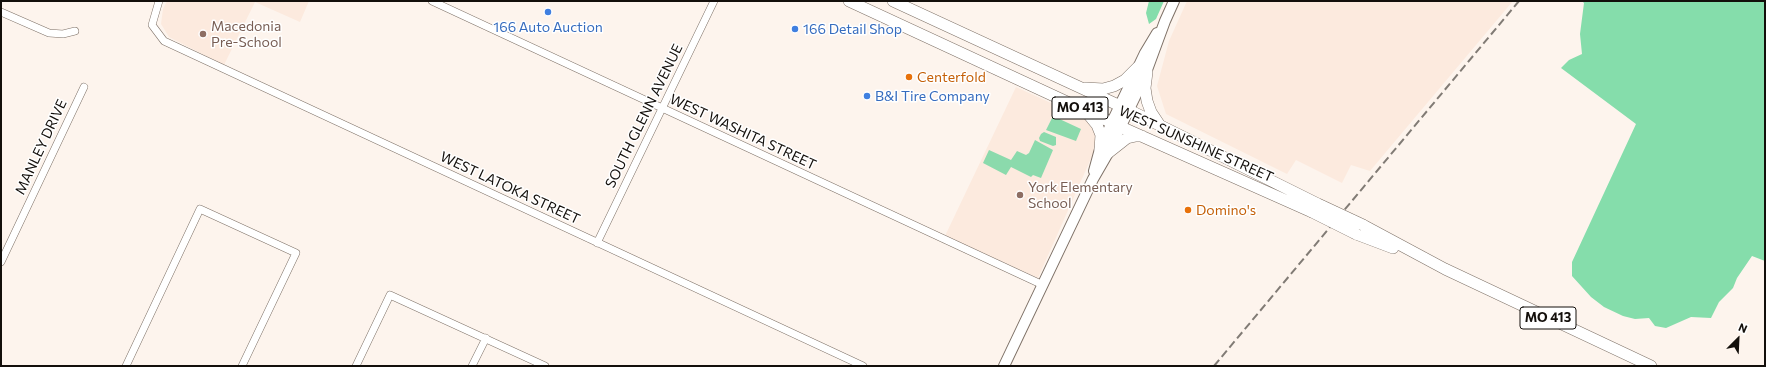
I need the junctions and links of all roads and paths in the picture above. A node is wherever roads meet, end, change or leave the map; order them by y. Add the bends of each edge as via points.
1 (160, 1) edge
2 (432, 1) edge
3 (714, 1) edge
4 (849, 1) edge
5 (893, 1) edge
6 (1174, 1) edge
7 (1, 12) edge
8 (75, 31) dead end
9 (1142, 70) junction
10 (84, 86) dead end
11 (1078, 87) junction
12 (1081, 108) junction
13 (1124, 108) junction
14 (662, 109) junction
15 (1116, 125) junction
16 (1160, 126) junction
17 (1146, 137) junction
18 (1104, 151) junction
19 (1315, 208) junction
20 (597, 243) junction
21 (1, 262) edge
22 (1043, 285) junction
23 (486, 338) junction
24 (126, 366) edge
25 (242, 366) edge
26 (356, 366) edge
27 (472, 366) edge
28 (545, 366) edge
29 (863, 366) edge
30 (1004, 366) edge
31 (1650, 366) edge

1 - 20 street, WEST LATOKA STREET via 152,25 164,42
2 - 14 street, WEST WASHITA STREET
3 - 14 street, SOUTH GLENN AVENUE
4 - 12 main road, WEST SUNSHINE STREET / MO 413
5 - 11 main road, WEST SUNSHINE STREET / MO 413
6 - 9 main road
7 - 8 street via 49,33 63,34
9 - 11 main road via 1114,86 1098,89
9 - 13 main road
9 - 16 main road via 1146,100
10 - 21 street, MANLEY DRIVE
11 - 13 main road, WEST SUNSHINE STREET / MO 413
12 - 15 main road, WEST SUNSHINE STREET / MO 413
12 - 18 main road via 1097,125
13 - 15 main road
13 - 16 main road, WEST SUNSHINE STREET / MO 413
14 - 20 street, SOUTH GLENN AVENUE
14 - 22 street, WEST WASHITA STREET
15 - 17 main road, WEST SUNSHINE STREET / MO 413
15 - 18 main road
16 - 19 main road, WEST SUNSHINE STREET / MO 413
17 - 18 main road via 1127,138
17 - 19 main road, WEST SUNSHINE STREET / MO 413
18 - 22 main road
19 - 31 main road, WEST SUNSHINE STREET / MO 413, bridge
20 - 29 street, WEST LATOKA STREET
22 - 30 main road
23 - 26 street via 390,295
23 - 27 street
23 - 28 street
24 - 25 street via 200,209 296,253

